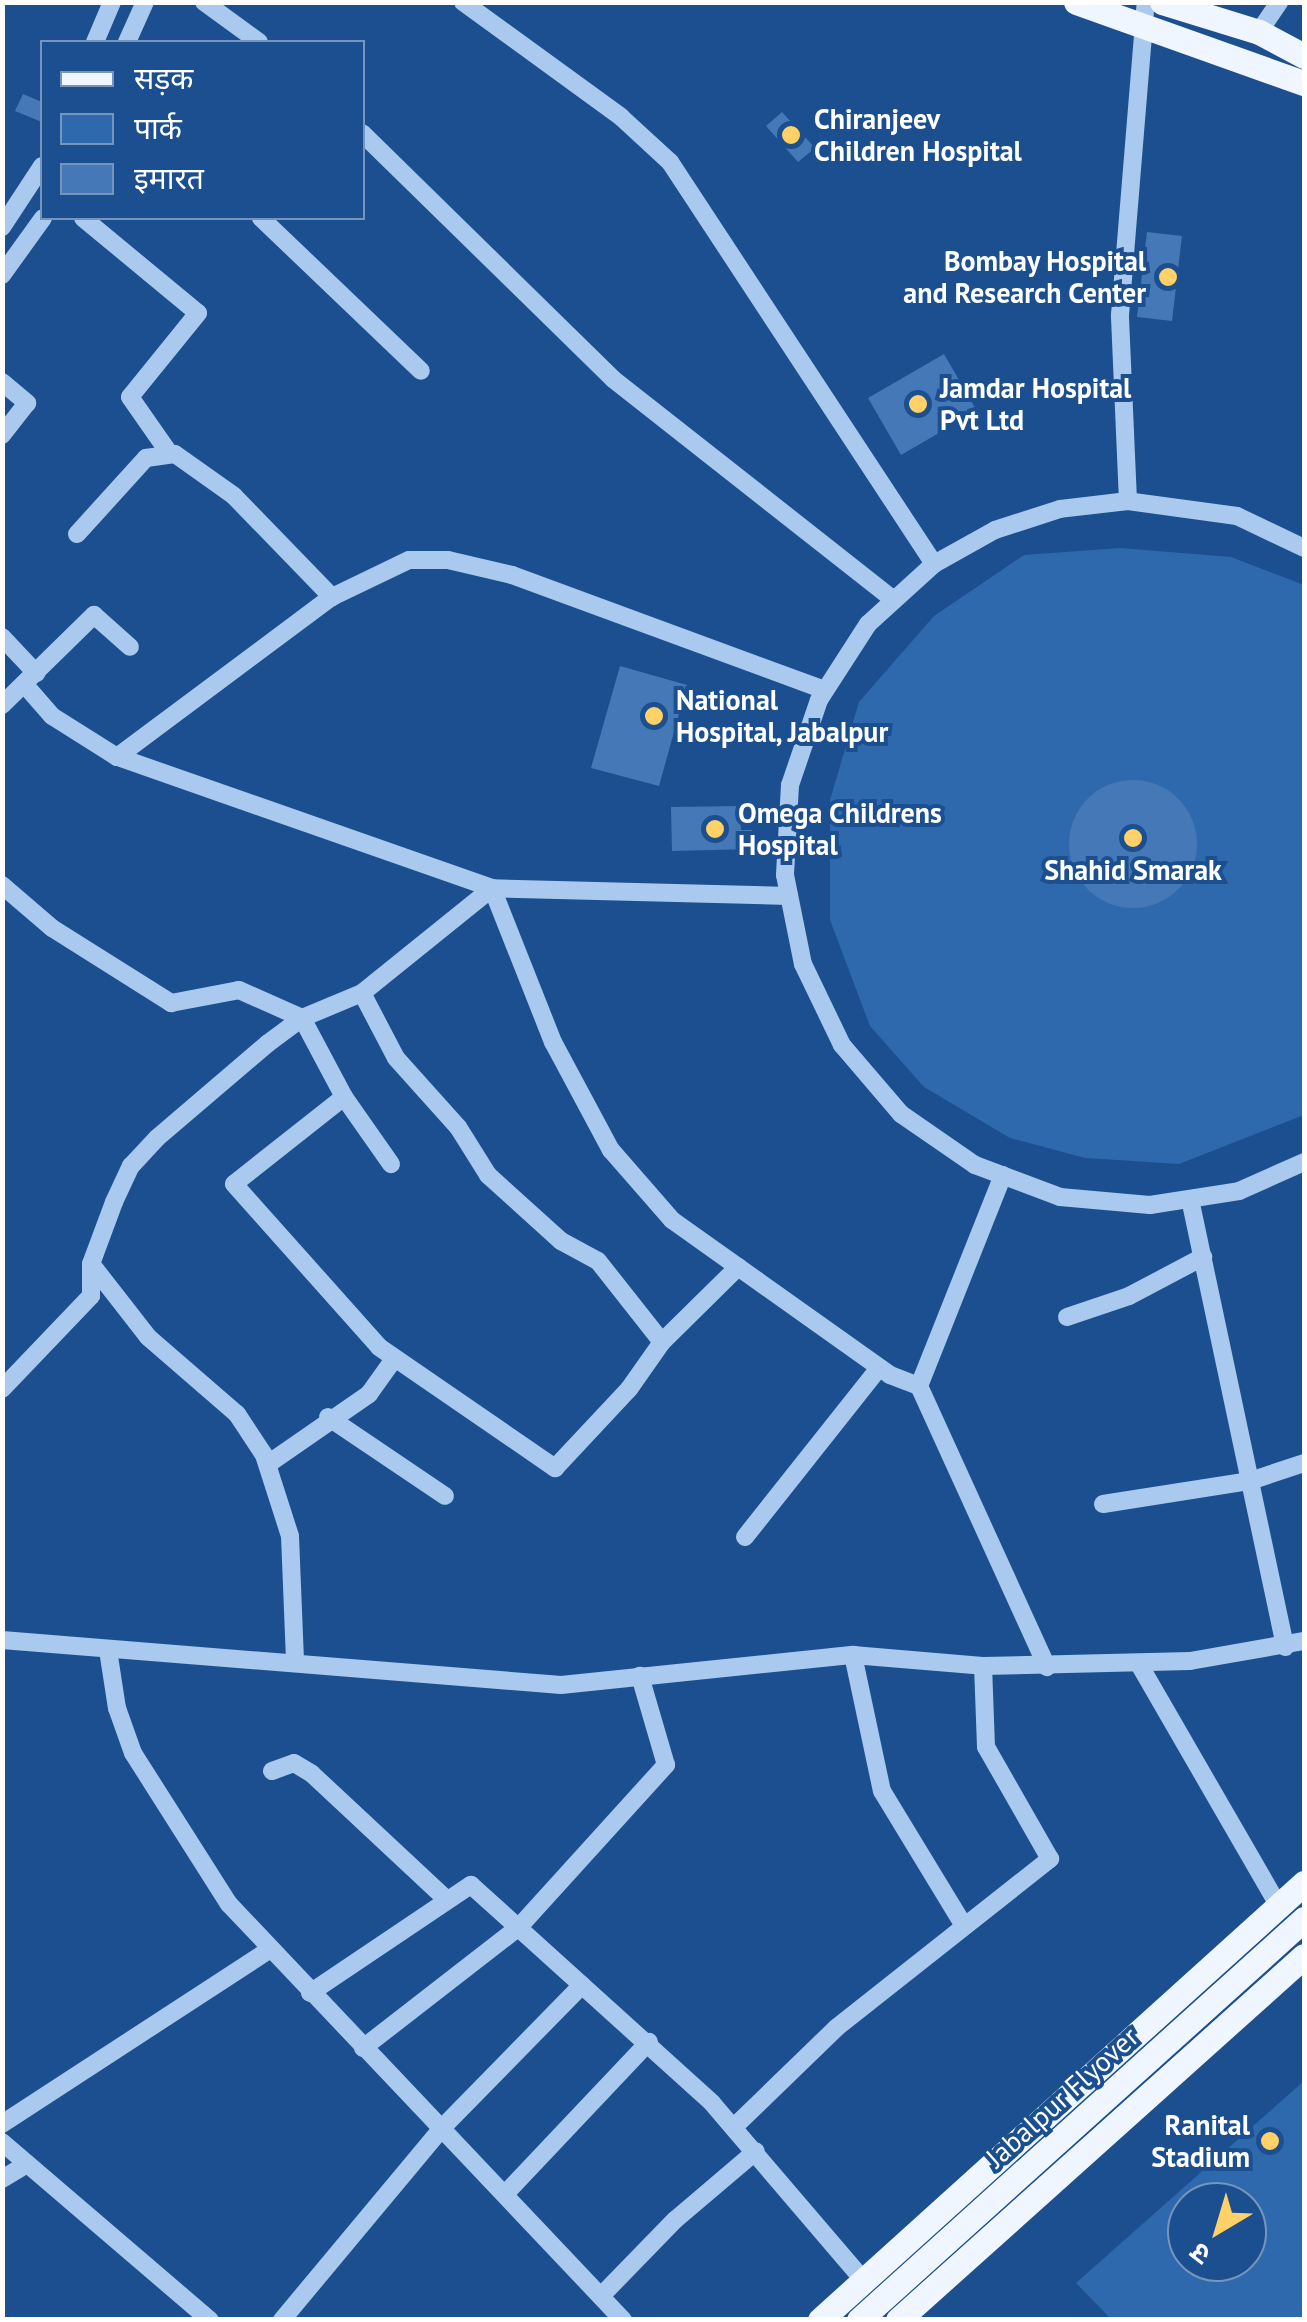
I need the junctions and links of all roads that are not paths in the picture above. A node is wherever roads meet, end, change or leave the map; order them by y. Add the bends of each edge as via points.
1 (112, 2) edge
2 (145, 2) edge
3 (204, 2) edge
4 (463, 2) edge
5 (1076, 2) edge
6 (1162, 2) edge
7 (1278, 2) edge
8 (1145, 13) edge
9 (1259, 32) junction
10 (96, 40) edge
11 (129, 40) edge
12 (255, 40) edge
13 (1304, 56) edge
14 (1304, 83) edge
15 (365, 136) edge
16 (40, 169) edge
17 (42, 220) edge
18 (85, 220) edge
19 (262, 220) edge
20 (2, 227) edge
21 (2, 275) edge
22 (422, 371) dead end
23 (2, 382) edge
24 (2, 435) edge
25 (169, 453) junction
26 (1128, 501) junction
27 (77, 534) dead end
28 (1304, 548) edge
29 (934, 564) junction
30 (332, 597) junction
31 (894, 600) junction
32 (2, 637) edge
33 (130, 648) dead end
34 (30, 679) junction
35 (825, 690) junction
36 (2, 706) edge
37 (118, 757) junction
38 (2, 885) edge
39 (492, 888) junction
40 (789, 896) junction
41 (362, 993) junction
42 (302, 1018) junction
43 (344, 1097) junction
44 (1304, 1162) edge
45 (391, 1164) dead end
46 (1003, 1175) junction
47 (1190, 1198) junction
48 (1203, 1257) junction
49 (91, 1264) junction
50 (738, 1267) junction
51 (1067, 1317) dead end
52 (662, 1342) junction
53 (394, 1358) junction
54 (879, 1368) junction
55 (919, 1386) junction
56 (2, 1389) edge
57 (328, 1418) junction
58 (1304, 1463) edge
59 (268, 1464) junction
60 (1250, 1481) junction
61 (444, 1496) dead end
62 (1103, 1504) dead end
63 (745, 1537) dead end
64 (2, 1640) edge
65 (1304, 1640) edge
66 (1285, 1648) junction
67 (108, 1650) junction
68 (852, 1655) junction
69 (295, 1661) junction
70 (1138, 1664) junction
71 (983, 1666) junction
72 (1046, 1667) junction
73 (640, 1676) junction
74 (272, 1771) dead end
75 (1304, 1883) edge
76 (446, 1900) junction
77 (1278, 1905) junction
78 (1304, 1919) edge
79 (964, 1926) junction
80 (519, 1927) junction
81 (269, 1950) junction
82 (1304, 1956) edge
83 (582, 1986) junction
84 (310, 1993) junction
85 (649, 2042) junction
86 (363, 2048) junction
87 (2, 2124) edge
88 (734, 2127) junction
89 (442, 2128) junction
90 (2, 2142) edge
91 (756, 2151) junction
92 (27, 2164) junction
93 (2, 2179) edge
94 (977, 2181) junction
95 (506, 2193) junction
96 (1009, 2219) junction
97 (864, 2281) junction
98 (601, 2296) junction
99 (210, 2320) edge
100 (282, 2320) edge
101 (622, 2320) edge
102 (820, 2320) edge
103 (859, 2320) edge
104 (898, 2320) edge

1 - 10 street
2 - 11 street
3 - 12 street
4 - 29 street via 670,162
5 - 8 main road
6 - 9 main road
7 - 9 street
8 - 14 main road
8 - 26 street via 1120,315
9 - 13 main road
15 - 31 street via 614,379
16 - 20 street
17 - 21 street
18 - 25 street via 198,313 130,397
19 - 22 street
23 - 24 street via 26,403
25 - 27 street via 146,458
25 - 30 street via 234,496
26 - 28 street via 1237,516
26 - 29 street via 1060,509 995,530
29 - 31 street
30 - 35 street via 393,566 448,560 512,575
30 - 37 street
31 - 35 street via 868,624
32 - 34 street
33 - 34 street via 94,615
34 - 36 street
34 - 37 street via 52,716
35 - 40 street via 790,785
37 - 39 street
38 - 42 street via 52,928 171,1003 239,990
39 - 40 street
39 - 41 street
39 - 50 street via 553,1042 611,1150 672,1220
40 - 46 street via 803,964 842,1045 901,1114 975,1165
41 - 42 street
41 - 52 street via 396,1058 458,1127 488,1175 561,1241 598,1261
42 - 43 street
42 - 49 street via 131,1166
43 - 45 street
43 - 53 street via 234,1184
44 - 47 street via 1239,1191
46 - 47 street via 1060,1196 1150,1205
46 - 55 street
47 - 48 street
48 - 51 street via 1129,1296
48 - 60 street
49 - 56 street via 91,1296
49 - 59 street via 148,1337 237,1414
50 - 52 street
50 - 54 street
52 - 53 street via 629,1389 555,1468
53 - 57 street via 369,1394
54 - 55 street
54 - 63 street
55 - 72 street
57 - 59 street
57 - 61 street
58 - 60 street
59 - 69 street via 290,1536
60 - 62 street
60 - 66 street
64 - 67 street
65 - 66 street
66 - 70 street
67 - 69 street
67 - 81 street via 133,1753 230,1904
68 - 71 street
68 - 73 street
68 - 79 street via 882,1791
69 - 73 street via 561,1686
70 - 72 street
70 - 77 street
71 - 72 street
71 - 79 street via 986,1747 1050,1859
73 - 80 street via 666,1765
74 - 76 street via 294,1763 312,1774
75 - 77 main road
76 - 80 street via 471,1885
76 - 84 street
77 - 94 main road
78 - 103 main road, Jabalpur Flyover, bridge
79 - 88 street via 802,2056
80 - 83 street
80 - 86 street
81 - 84 street
81 - 87 street
82 - 96 main road
83 - 85 street
83 - 89 street
84 - 86 street
85 - 88 street
85 - 95 street
86 - 89 street
88 - 91 street
89 - 95 street
89 - 100 street
90 - 92 street
91 - 97 street
91 - 98 street
92 - 93 street
92 - 99 street
94 - 96 main road
94 - 97 main road
95 - 98 street
96 - 104 main road
97 - 102 main road
98 - 101 street

